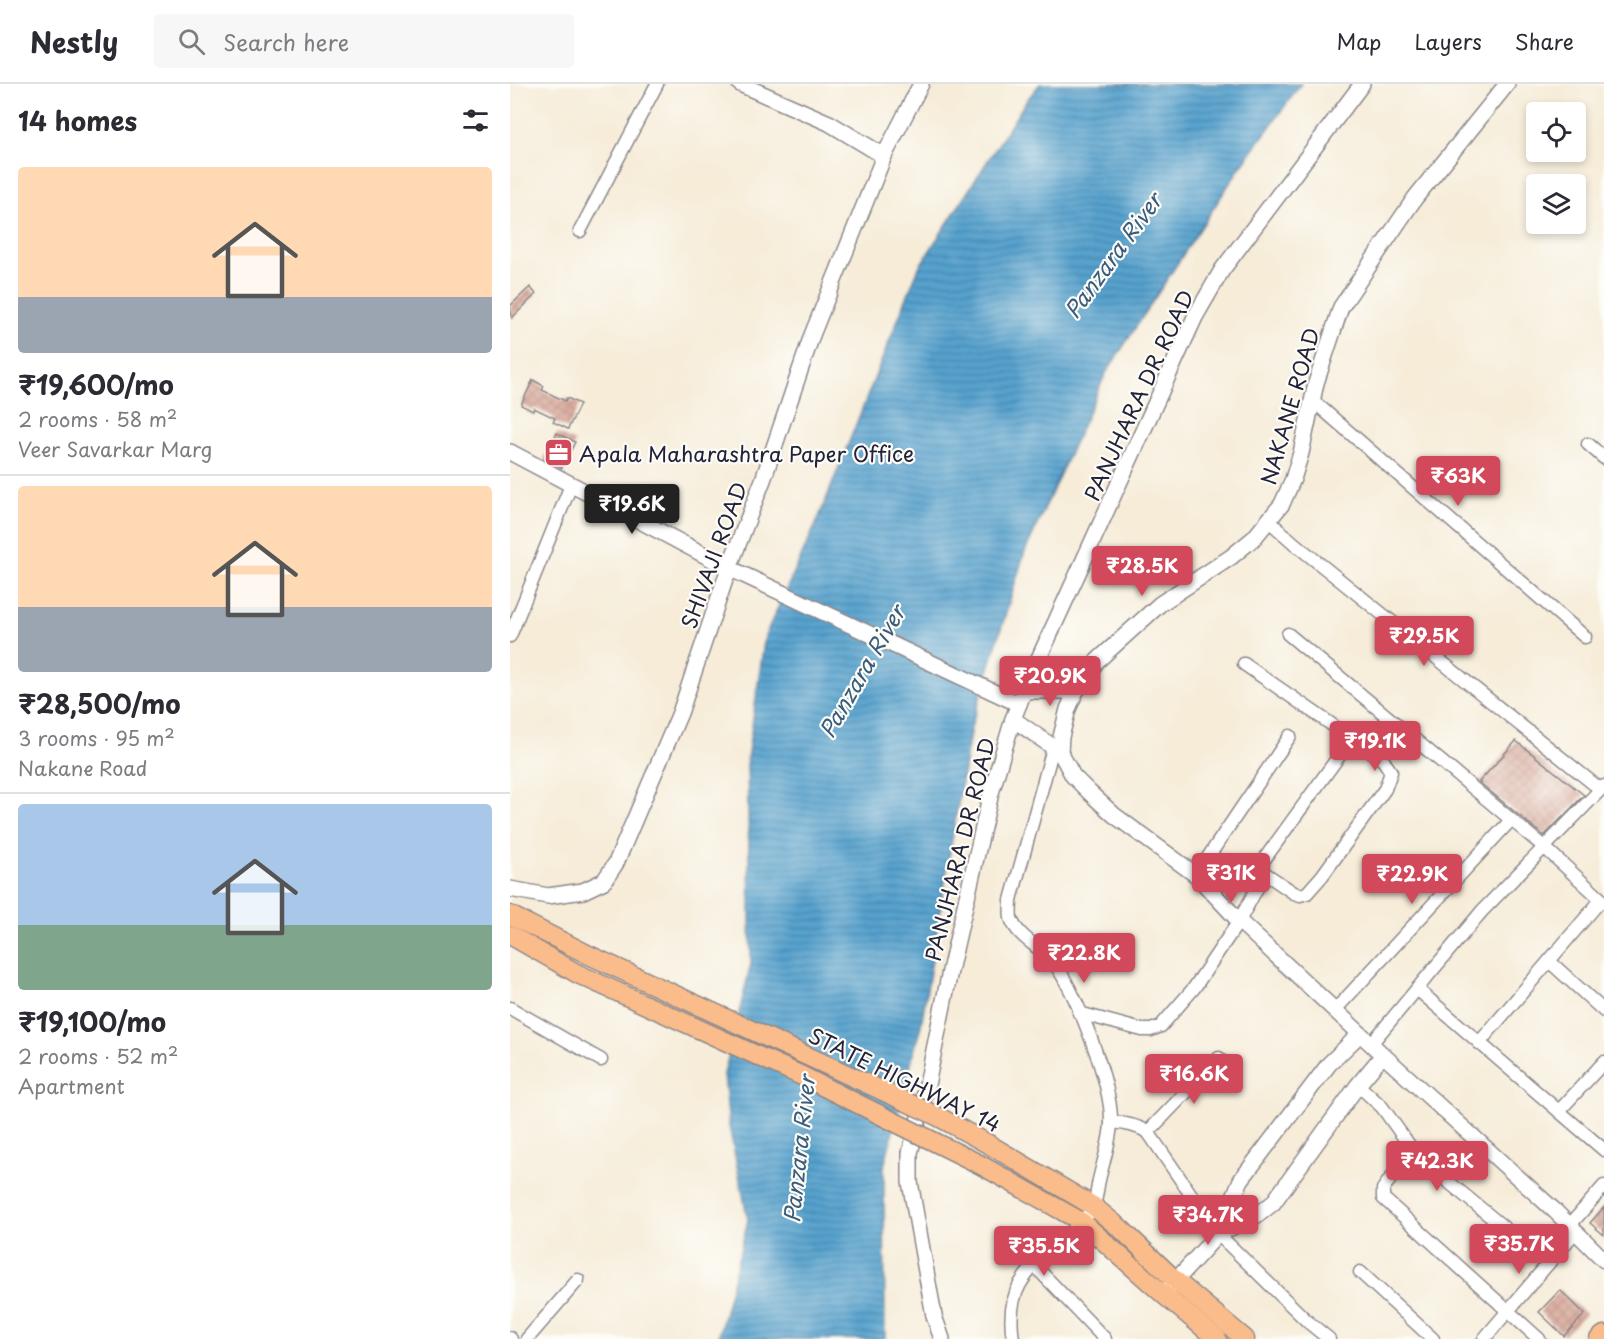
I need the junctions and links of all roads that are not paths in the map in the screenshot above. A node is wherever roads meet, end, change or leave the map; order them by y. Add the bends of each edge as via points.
1 (657, 84) edge
2 (740, 84) edge
3 (921, 84) edge
4 (1362, 84) edge
5 (1507, 84) edge
6 (884, 156) junction
7 (580, 231) dead end
8 (1312, 400) junction
9 (1588, 444) dead end
10 (510, 452) edge
11 (1604, 458) edge
12 (571, 485) junction
13 (1269, 521) junction
14 (729, 568) junction
15 (1288, 634) dead end
16 (510, 636) edge
17 (1585, 637) dead end
18 (1244, 664) dead end
19 (1076, 691) junction
20 (1022, 697) junction
21 (1013, 719) junction
22 (1290, 736) dead end
23 (1352, 738) junction
24 (1056, 750) junction
25 (1602, 788) edge
26 (1511, 820) junction
27 (1544, 847) junction
28 (1260, 870) junction
29 (1196, 875) junction
30 (510, 889) edge
31 (1603, 901) edge
32 (510, 915) edge
33 (1239, 921) junction
34 (510, 935) edge
35 (1550, 961) junction
36 (1417, 989) junction
37 (510, 1008) edge
38 (1335, 1010) junction
39 (1604, 1011) edge
40 (1079, 1013) junction
41 (1366, 1039) junction
42 (1479, 1043) junction
43 (1383, 1055) junction
44 (1219, 1058) dead end
45 (600, 1060) dead end
46 (1604, 1062) edge
47 (1358, 1085) junction
48 (1559, 1112) junction
49 (1111, 1122) junction
50 (1148, 1132) junction
51 (1411, 1150) junction
52 (1604, 1150) edge
53 (1604, 1186) edge
54 (1093, 1206) junction
55 (1082, 1222) junction
56 (1573, 1228) junction
57 (1218, 1234) junction
58 (1604, 1260) edge
59 (1548, 1264) junction
60 (1035, 1266) junction
61 (1360, 1272) dead end
62 (578, 1280) dead end
63 (1176, 1281) junction
64 (1163, 1294) junction
65 (1508, 1310) junction
66 (934, 1316) junction
67 (1604, 1335) edge
68 (527, 1339) edge
69 (933, 1339) edge
70 (942, 1339) edge
71 (1013, 1339) edge
72 (1105, 1339) edge
73 (1217, 1339) edge
74 (1245, 1339) edge
75 (1329, 1339) edge
76 (1433, 1339) edge
77 (1484, 1339) edge
78 (1539, 1339) edge
79 (1599, 1339) edge

1 - 7 street
2 - 6 street via 829,123
3 - 6 street, SHIVAJI ROAD
4 - 20 street, PANJHARA DR ROAD via 1222,270 1195,318
5 - 8 street, NAKANE ROAD via 1415,198 1341,307
6 - 14 street, SHIVAJI ROAD via 812,335
8 - 13 street, NAKANE ROAD via 1293,479
8 - 17 street
9 - 11 street
10 - 12 street
12 - 14 street
12 - 16 street
13 - 19 street, NAKANE ROAD via 1232,557 1160,604 1097,661
13 - 25 street
14 - 20 street via 993,692
14 - 30 street, SHIVAJI ROAD via 680,713 616,863 604,881 583,891 548,896
15 - 26 street
18 - 23 street
19 - 20 street
19 - 24 street, NAKANE ROAD
20 - 21 street, PANJHARA DR ROAD
21 - 24 street
21 - 66 street, PANJHARA DR ROAD via 991,793 910,1153 910,1182
22 - 29 street
23 - 28 street
23 - 28 street via 1389,766 1385,789 1307,893 1294,893
24 - 29 street via 1073,776 1114,815
24 - 40 street via 1011,900 1011,916 1023,934 1053,962
25 - 27 street
26 - 27 street
26 - 38 street
27 - 31 street
27 - 36 street via 1482,911
28 - 33 street via 1260,883
29 - 33 street
31 - 35 street
32 - 54 main road, STATE HIGHWAY 14, bridge via 937,1116
33 - 38 street
33 - 40 street via 1194,988 1161,1026 1142,1030
34 - 55 main road, STATE HIGHWAY 14, bridge via 578,974 802,1076 981,1165
35 - 39 street
35 - 42 street
36 - 41 street
36 - 42 street
37 - 45 street
38 - 41 street
40 - 49 street via 1099,1061
41 - 43 street
41 - 57 street via 1329,1064 1241,1180
42 - 48 street
43 - 47 street
43 - 56 street
44 - 50 street
46 - 48 street
47 - 51 street via 1382,1107
47 - 57 street via 1273,1203
48 - 52 street
49 - 50 street
49 - 54 street
50 - 57 street
51 - 59 street
51 - 65 street via 1383,1189 1383,1198
53 - 56 street
54 - 55 street
54 - 63 main road, STATE HIGHWAY 14
55 - 60 street
55 - 64 main road, STATE HIGHWAY 14
56 - 58 street
56 - 59 street
57 - 63 street
57 - 75 street
59 - 65 street
60 - 71 street via 1022,1280 1012,1301
60 - 72 street
61 - 76 street
62 - 68 street
63 - 64 street
63 - 74 main road, STATE HIGHWAY 14
64 - 73 main road, STATE HIGHWAY 14
65 - 77 street
65 - 78 street
66 - 69 street, PANJHARA DR ROAD
66 - 70 street, PANJHARA DR ROAD
67 - 79 main road

